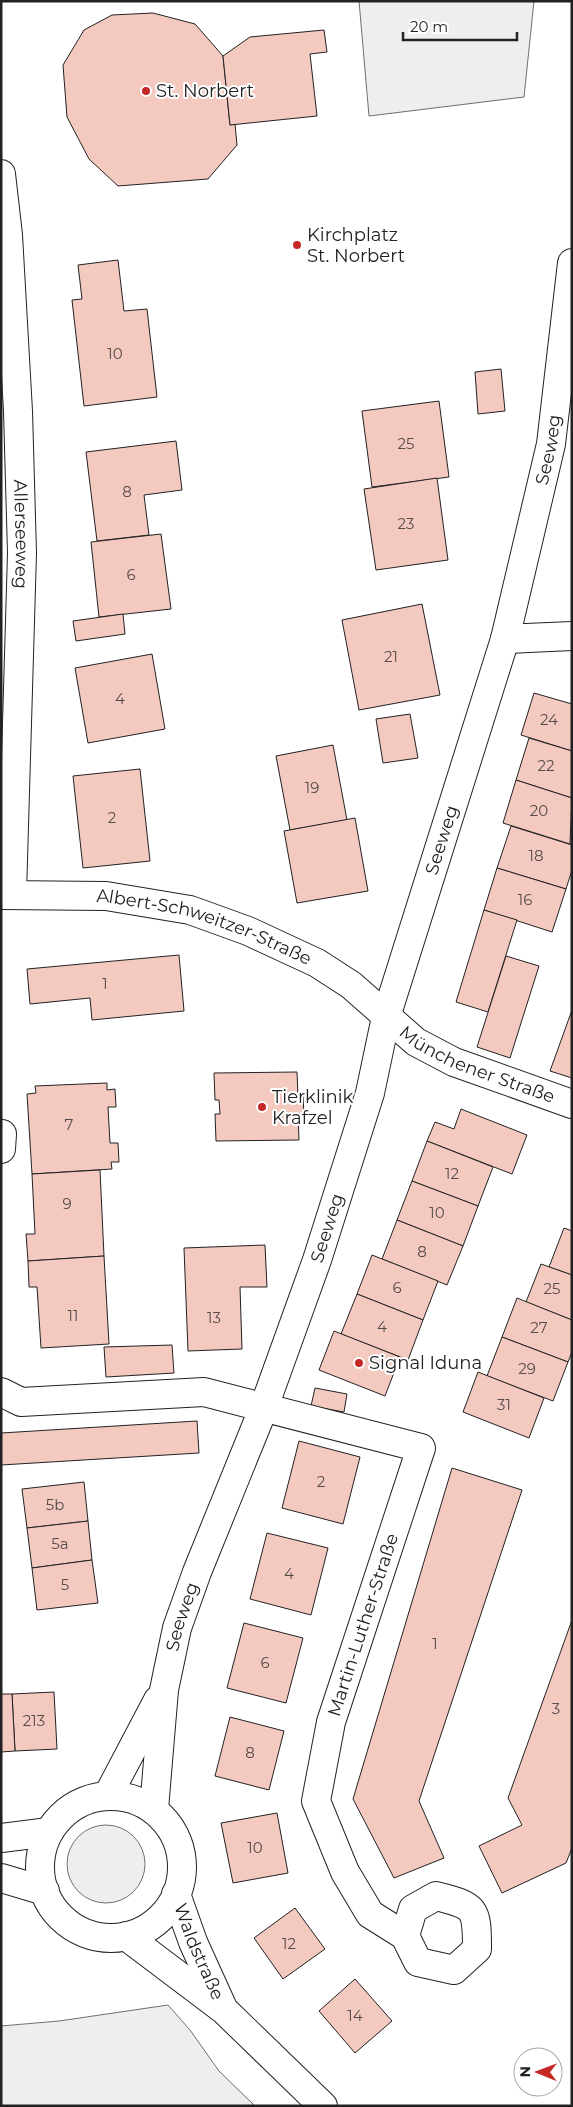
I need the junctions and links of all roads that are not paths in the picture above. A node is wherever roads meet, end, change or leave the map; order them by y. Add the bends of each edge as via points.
1 (1, 174) edge
2 (572, 263) edge
3 (572, 636) edge
4 (505, 639) junction
5 (7, 895) edge
6 (386, 1017) junction
7 (572, 1104) edge
8 (1, 1392) edge
9 (264, 1407) junction
10 (164, 1690) junction
11 (108, 1795) junction
12 (154, 1810) junction
13 (48, 1832) junction
14 (1, 1838) edge
15 (1, 1878) edge
16 (45, 1891) junction
17 (176, 1894) junction
18 (126, 1936) junction
19 (404, 1936) dead end
20 (224, 2010) junction
21 (323, 2106) edge

1 - 5 street, Allerseeweg via 16,372 22,553
2 - 4 street, Seeweg via 551,444
3 - 4 street
4 - 6 street, Seeweg
5 - 6 street, Albert-Schweitzer-Straße via 106,896 190,910 248,931 317,963 351,985
6 - 7 street, Münchener Straße via 416,1042 454,1062
6 - 9 street, Seeweg via 370,1094 317,1260
8 - 9 street via 21,1402 204,1392
9 - 10 street, Seeweg via 197,1572 178,1628
9 - 19 street, Martin-Luther-Straße via 421,1448 331,1722 316,1801 345,1872 370,1914
10 - 11 street, Seeweg
10 - 12 street, Seeweg
11 - 12 street via 132,1798
11 - 13 street via 84,1800 63,1813
12 - 17 street via 170,1827 179,1849 181,1872
13 - 14 street
13 - 16 street via 41,1855 40,1879
15 - 16 street
16 - 18 street via 49,1902 63,1919 82,1932 103,1938
17 - 18 street via 164,1913 147,1928
17 - 20 street, Waldstraße via 193,1942
18 - 20 street, Waldstraße
20 - 21 street, Waldstraße

